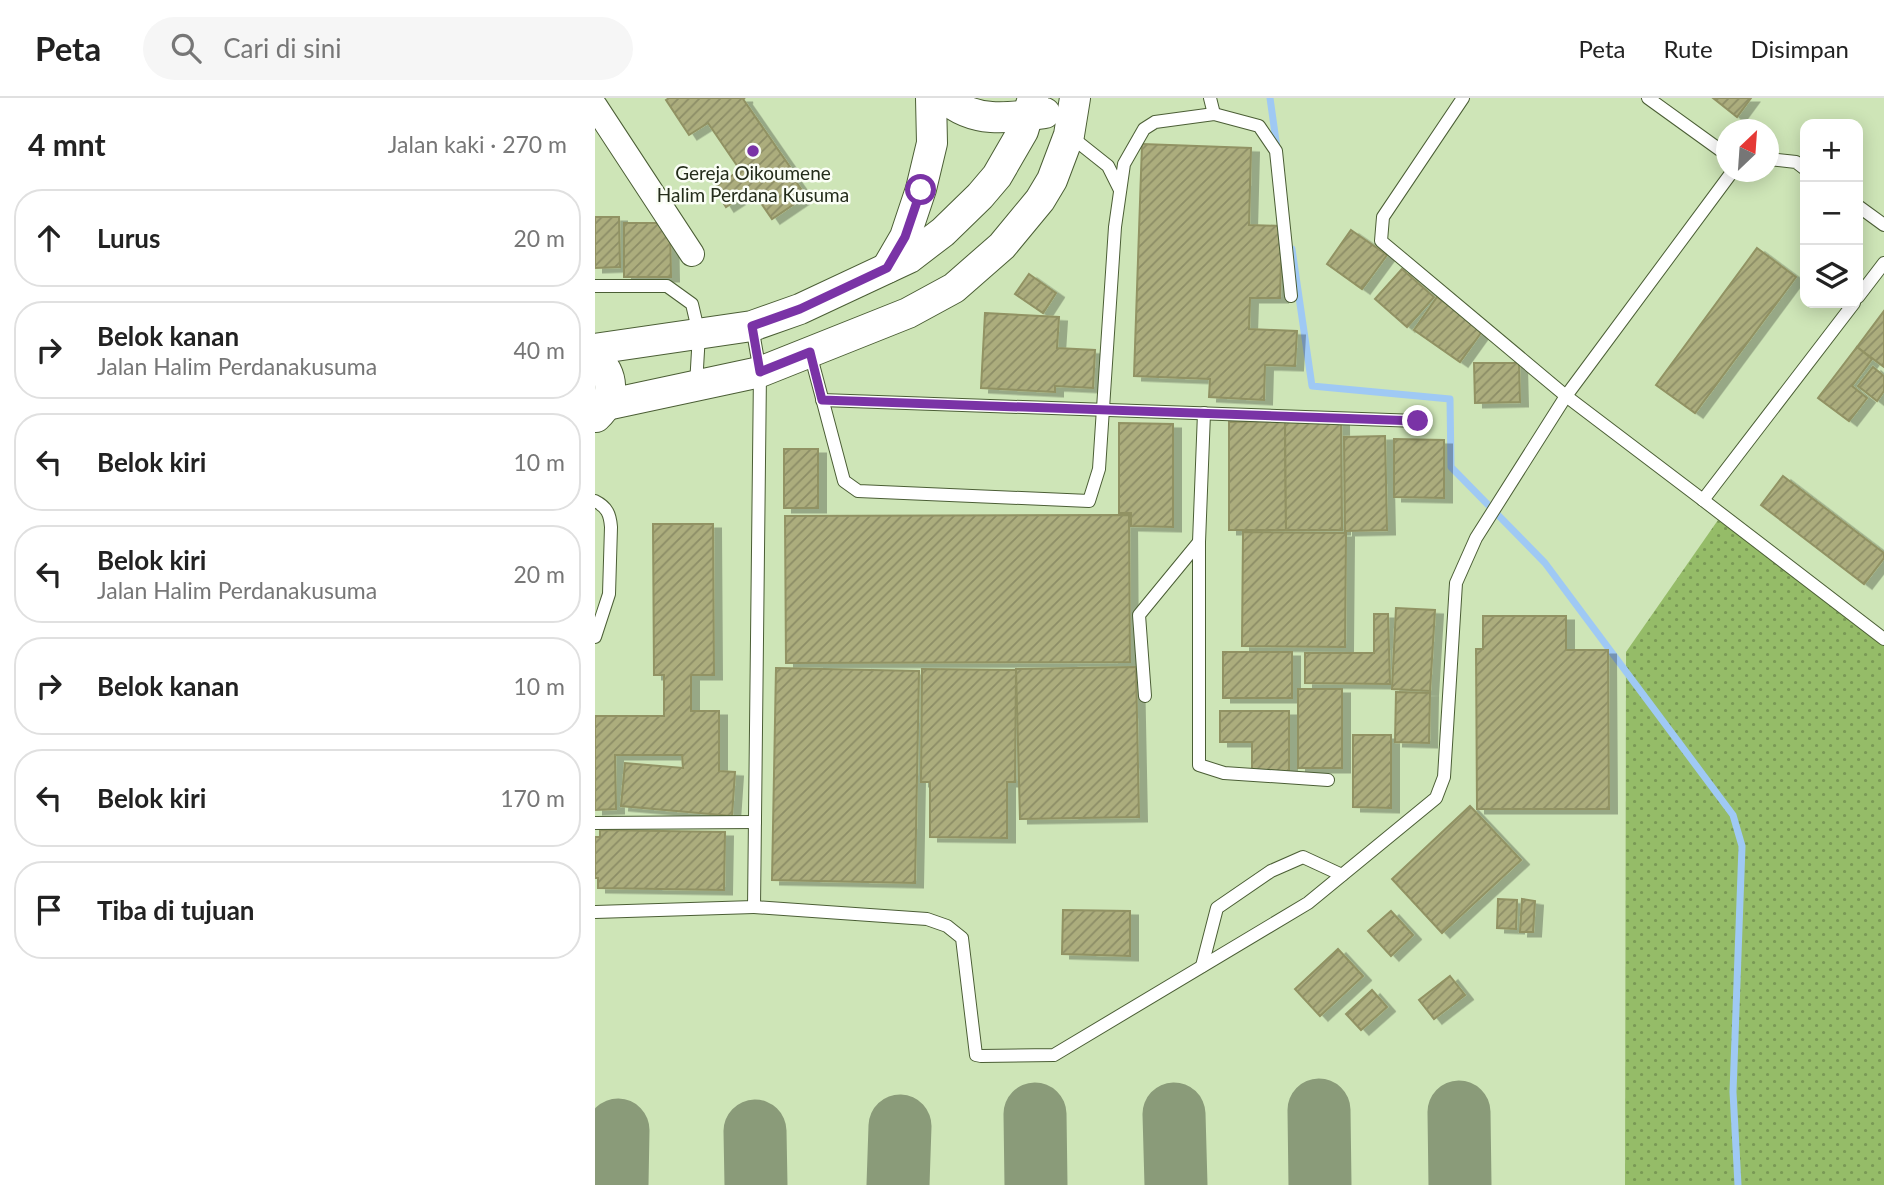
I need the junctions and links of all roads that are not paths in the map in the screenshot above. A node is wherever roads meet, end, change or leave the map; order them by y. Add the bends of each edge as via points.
1 (931, 98) edge
2 (945, 98) edge
3 (1210, 98) edge
4 (1464, 98) edge
5 (1648, 98) edge
6 (595, 106) edge
7 (1031, 107) edge
8 (1072, 114) edge
9 (1214, 114) junction
10 (1716, 147) edge
11 (1779, 160) edge
12 (1800, 165) edge
13 (1725, 182) edge
14 (1120, 191) junction
15 (1863, 210) edge
16 (1884, 225) edge
17 (692, 254) dead end
18 (1884, 263) edge
19 (887, 268) junction
20 (595, 286) edge
21 (1863, 290) edge
22 (1291, 296) dead end
23 (1850, 308) edge
24 (752, 326) junction
25 (699, 334) junction
26 (595, 349) edge
27 (810, 352) junction
28 (595, 356) edge
29 (760, 372) junction
30 (696, 386) junction
31 (1566, 396) junction
32 (822, 400) junction
33 (1103, 410) junction
34 (1204, 413) junction
35 (598, 415) edge
36 (1418, 421) dead end
37 (1703, 500) junction
38 (595, 501) edge
39 (1199, 542) junction
40 (595, 637) edge
41 (1884, 639) edge
42 (1145, 696) dead end
43 (1328, 780) dead end
44 (755, 822) junction
45 (595, 823) edge
46 (1342, 875) junction
47 (754, 907) junction
48 (595, 912) edge
49 (1202, 966) junction

1 - 19 street via 932,143 921,190 905,237
2 - 7 street via 985,117
3 - 9 lane
4 - 31 lane via 1383,217 1381,241
5 - 10 lane
6 - 17 street
7 - 8 street
7 - 19 street via 1013,152 980,196 943,232
8 - 14 lane
8 - 27 street via 1052,180 1002,246 954,288 908,313
9 - 14 lane via 1147,127 1124,164
9 - 22 lane via 1259,126 1276,152
11 - 12 lane
13 - 31 lane
14 - 33 lane
15 - 16 lane
18 - 21 lane
19 - 24 street
20 - 25 lane via 667,285 692,304
23 - 37 lane
24 - 25 street
24 - 29 lane
25 - 26 street
25 - 30 lane
27 - 29 street
27 - 32 lane
28 - 35 street via 611,383
29 - 30 street
29 - 44 lane
30 - 35 street
31 - 37 lane
31 - 46 lane via 1476,538 1456,583 1444,778 1436,798
32 - 33 lane
32 - 33 lane via 844,481 858,491 1089,501 1099,469
33 - 34 lane
34 - 36 lane
34 - 39 lane
37 - 41 lane
38 - 40 lane via 611,516 609,594
39 - 42 lane via 1139,615
39 - 43 lane via 1199,765 1224,773
44 - 45 lane
44 - 47 lane
46 - 49 lane via 1308,903
46 - 49 lane via 1303,857 1271,871 1217,908
47 - 48 lane
47 - 49 lane via 927,919 947,926 962,939 977,1055 981,1056 1054,1055

